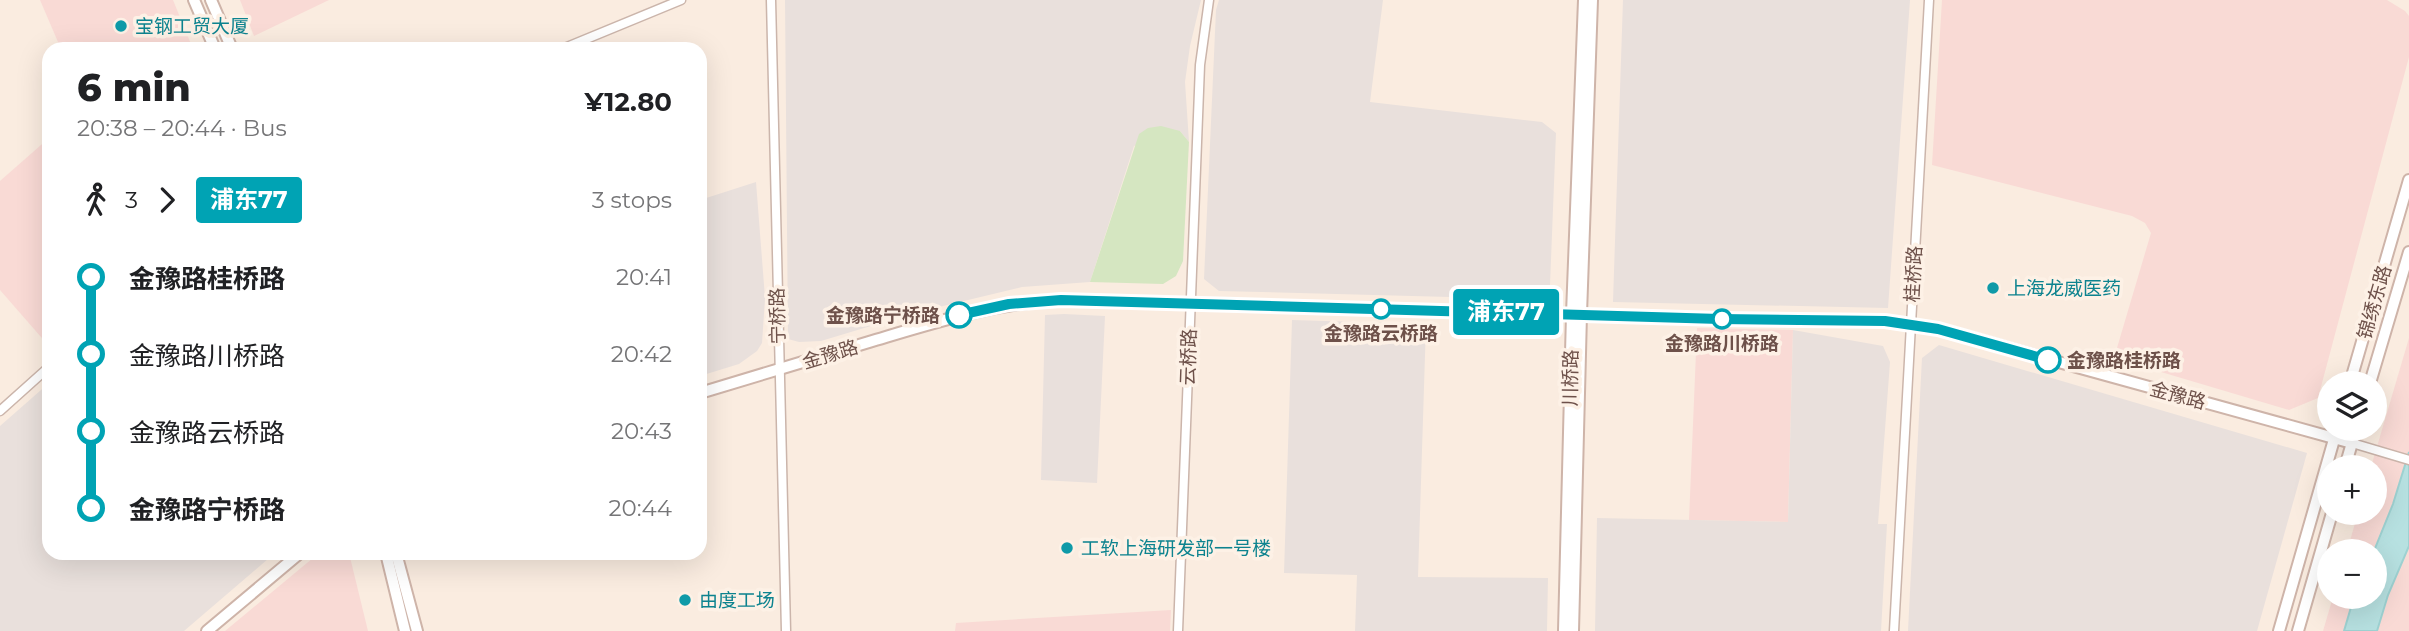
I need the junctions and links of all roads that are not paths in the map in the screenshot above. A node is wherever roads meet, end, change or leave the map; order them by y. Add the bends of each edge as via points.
1 (194, 0) edge
2 (211, 0) edge
3 (681, 0) edge
4 (771, 0) edge
5 (1209, 0) edge
6 (1584, 0) edge
7 (1592, 0) edge
8 (1928, 0) edge
9 (212, 42) edge
10 (229, 42) edge
11 (579, 42) edge
12 (2409, 180) edge
13 (2409, 252) edge
14 (1190, 303) junction
15 (1576, 314) junction
16 (1911, 324) junction
17 (778, 370) junction
18 (2353, 371) edge
19 (2374, 371) edge
20 (42, 374) edge
21 (707, 391) edge
22 (0, 411) edge
23 (2317, 428) edge
24 (2334, 441) edge
25 (2349, 441) edge
26 (2352, 443) junction
27 (2348, 455) edge
28 (2409, 460) edge
29 (2329, 525) edge
30 (292, 560) edge
31 (388, 560) edge
32 (398, 560) edge
33 (207, 631) edge
34 (405, 631) edge
35 (416, 631) edge
36 (786, 631) edge
37 (1178, 631) edge
38 (1564, 631) edge
39 (1573, 631) edge
40 (1894, 631) edge
41 (2279, 631) edge
42 (2298, 631) edge

1 - 9 street
2 - 10 street
3 - 11 street
4 - 17 street, 宁桥路
5 - 14 street, 云桥路 via 1200,65
6 - 15 street, 川桥路
7 - 15 street, 川桥路
8 - 16 street, 桂桥路
12 - 18 street, 锦绣东路
13 - 19 street, 锦绣东路
14 - 15 street, 金豫路
14 - 17 street, 金豫路 via 1061,300 1009,304
14 - 37 street, 云桥路
15 - 16 street, 金豫路
15 - 38 street, 川桥路
15 - 39 street, 川桥路
16 - 23 street, 金豫路
16 - 40 street, 桂桥路
17 - 21 street, 金豫路
17 - 36 street, 宁桥路
20 - 22 street
24 - 41 street
25 - 26 street, 金豫路
26 - 27 street
26 - 28 street, 金豫路
29 - 42 street
30 - 33 street
31 - 34 street
32 - 35 street

